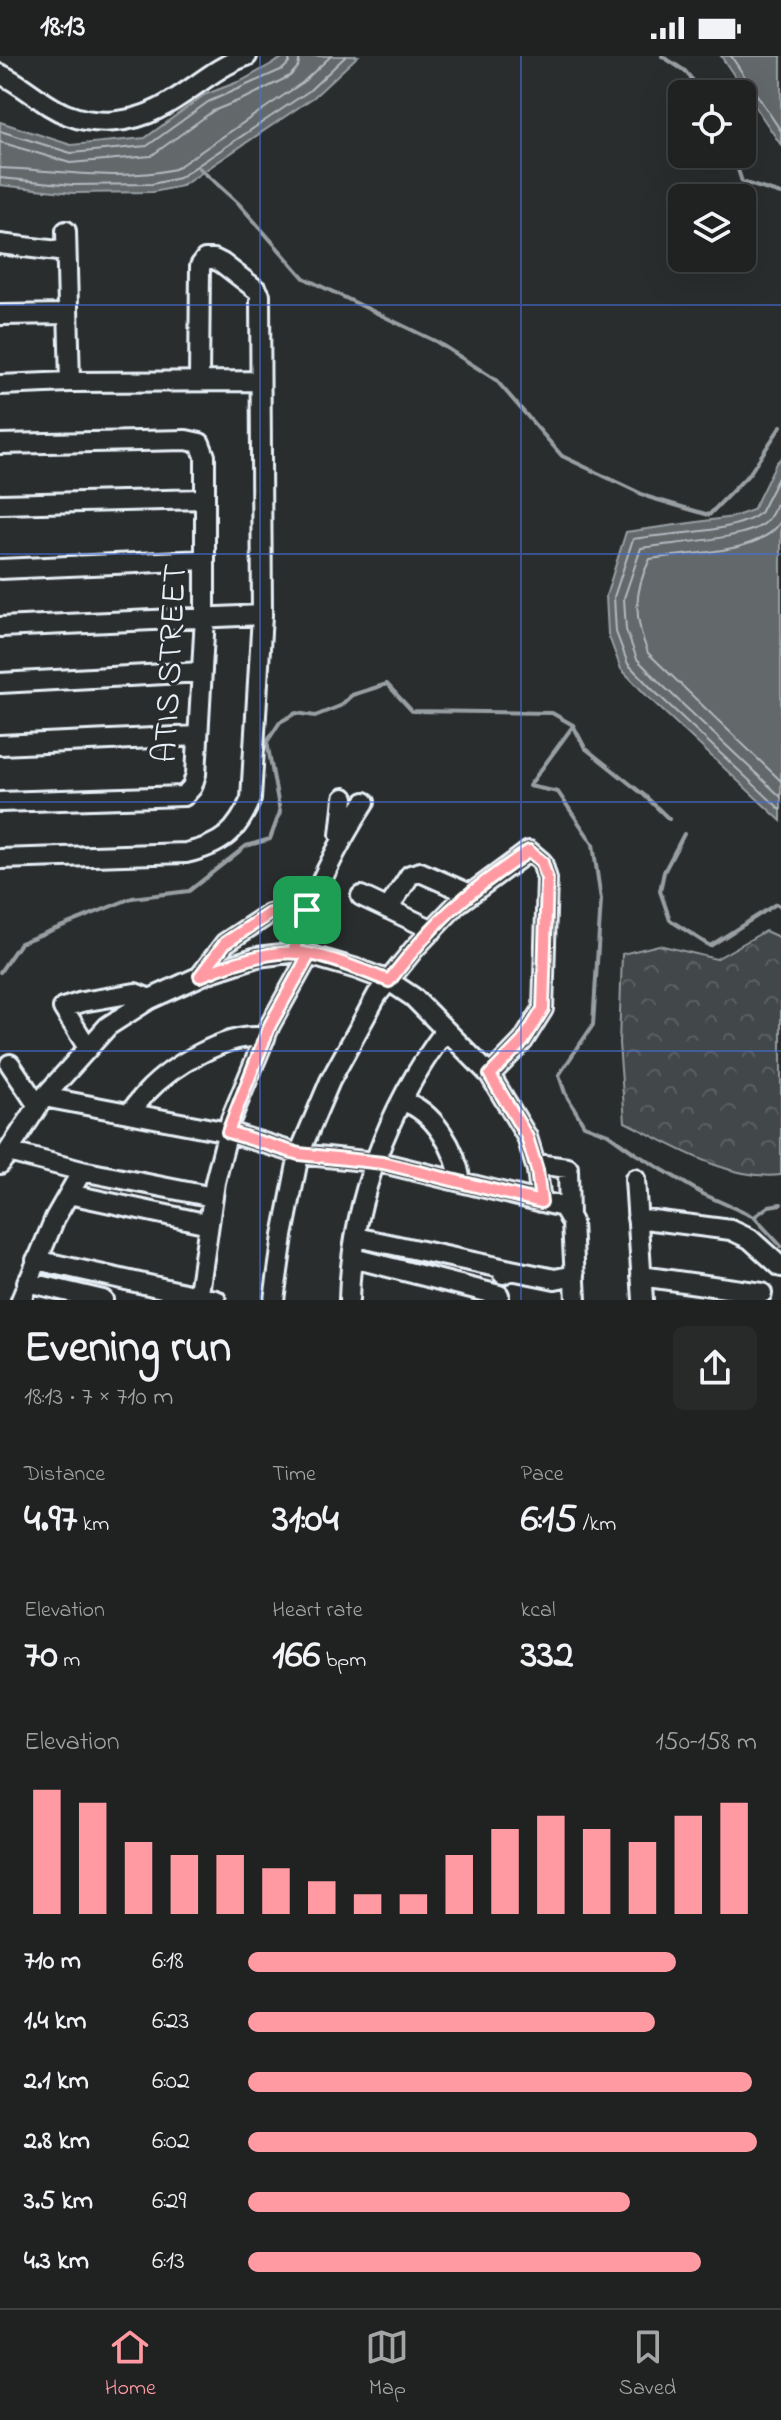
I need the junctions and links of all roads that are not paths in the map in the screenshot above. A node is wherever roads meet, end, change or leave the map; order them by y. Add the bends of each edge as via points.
1 (247, 56) edge
2 (0, 74) edge
3 (66, 231) dead end
4 (0, 244) edge
5 (66, 252) junction
6 (67, 314) junction
7 (0, 315) edge
8 (199, 381) junction
9 (260, 381) junction
10 (70, 382) junction
11 (0, 385) edge
12 (0, 444) edge
13 (205, 499) junction
14 (0, 504) edge
15 (205, 560) junction
16 (0, 569) edge
17 (262, 615) junction
18 (205, 617) junction
19 (0, 627) edge
20 (202, 672) junction
21 (0, 683) edge
22 (198, 736) junction
23 (0, 745) edge
24 (344, 798) dead end
25 (0, 802) edge
26 (365, 802) dead end
27 (339, 846) junction
28 (0, 859) edge
29 (470, 894) junction
30 (361, 896) dead end
31 (388, 909) junction
32 (307, 910) junction
33 (433, 930) junction
34 (301, 954) junction
35 (200, 976) junction
36 (389, 981) junction
37 (150, 999) junction
38 (445, 1031) junction
39 (265, 1038) junction
40 (88, 1048) junction
41 (10, 1064) dead end
42 (490, 1075) junction
43 (41, 1101) junction
44 (402, 1101) junction
45 (130, 1113) junction
46 (228, 1132) junction
47 (299, 1154) junction
48 (4, 1158) edge
49 (375, 1162) junction
50 (536, 1164) junction
51 (82, 1171) junction
52 (635, 1179) dead end
53 (461, 1182) junction
54 (69, 1194) junction
55 (213, 1197) junction
56 (541, 1202) junction
57 (569, 1218) junction
58 (637, 1218) junction
59 (209, 1224) junction
60 (356, 1237) junction
61 (353, 1258) junction
62 (36, 1260) junction
63 (777, 1263) edge
64 (511, 1270) junction
65 (575, 1275) junction
66 (641, 1276) junction
67 (27, 1282) junction
68 (761, 1296) edge
69 (500, 1298) edge
70 (205, 1299) edge
71 (21, 1300) edge
72 (103, 1300) edge
73 (274, 1300) edge
74 (349, 1300) edge
75 (576, 1300) edge
76 (643, 1300) edge

1 - 2 street via 229,62 158,109 119,121 92,122 67,115
3 - 5 street
4 - 5 street
5 - 6 street
6 - 7 street
6 - 10 street
8 - 9 street
8 - 9 street via 200,266 205,259 222,263 260,295
8 - 10 street
9 - 17 street
10 - 11 street
12 - 13 street, ATIS STREET via 200,443
13 - 14 street
13 - 15 street, ATIS STREET
15 - 16 street
15 - 18 street, ATIS STREET
17 - 18 street
17 - 28 street via 251,799 230,834 186,853
18 - 19 street
18 - 20 street, ATIS STREET
20 - 21 street
20 - 22 street, ATIS STREET
22 - 23 street
22 - 25 street, ATIS STREET via 196,774 184,796
24 - 27 street
26 - 27 street
27 - 32 street
29 - 31 street via 420,872 410,875
29 - 33 street
29 - 42 street via 529,851 542,862 547,879 543,1009 523,1041
30 - 31 street
31 - 33 street
32 - 34 street
32 - 35 street via 269,914 225,943
33 - 36 street
34 - 35 street via 257,957
34 - 36 street
34 - 39 street
35 - 37 street
36 - 38 street via 413,997
36 - 47 street via 330,1081
37 - 40 street via 108,1026
37 - 40 street via 135,993 63,1008
38 - 42 street
38 - 44 street
39 - 45 street via 253,1035 224,1043 182,1063
39 - 46 street
40 - 43 street
41 - 43 street
42 - 50 street via 527,1137
43 - 45 street
43 - 48 street
44 - 49 street
44 - 53 street via 433,1122 458,1165
45 - 46 street
46 - 47 street
46 - 55 street
47 - 49 street
47 - 73 street
48 - 51 street
49 - 53 street
49 - 60 street
50 - 56 street
50 - 57 street via 568,1168
51 - 54 street
51 - 55 street
52 - 58 street
53 - 56 street
54 - 59 street
54 - 62 street
55 - 59 street
56 - 57 street via 563,1207
57 - 65 street
58 - 63 street via 731,1230
58 - 66 street
59 - 70 street
60 - 61 street
60 - 64 street
61 - 69 street
61 - 74 street
62 - 67 street
62 - 70 street
63 - 68 street
64 - 65 street via 555,1279
64 - 69 street via 504,1272
65 - 75 street
66 - 68 street
66 - 76 street
67 - 71 street
67 - 72 street

